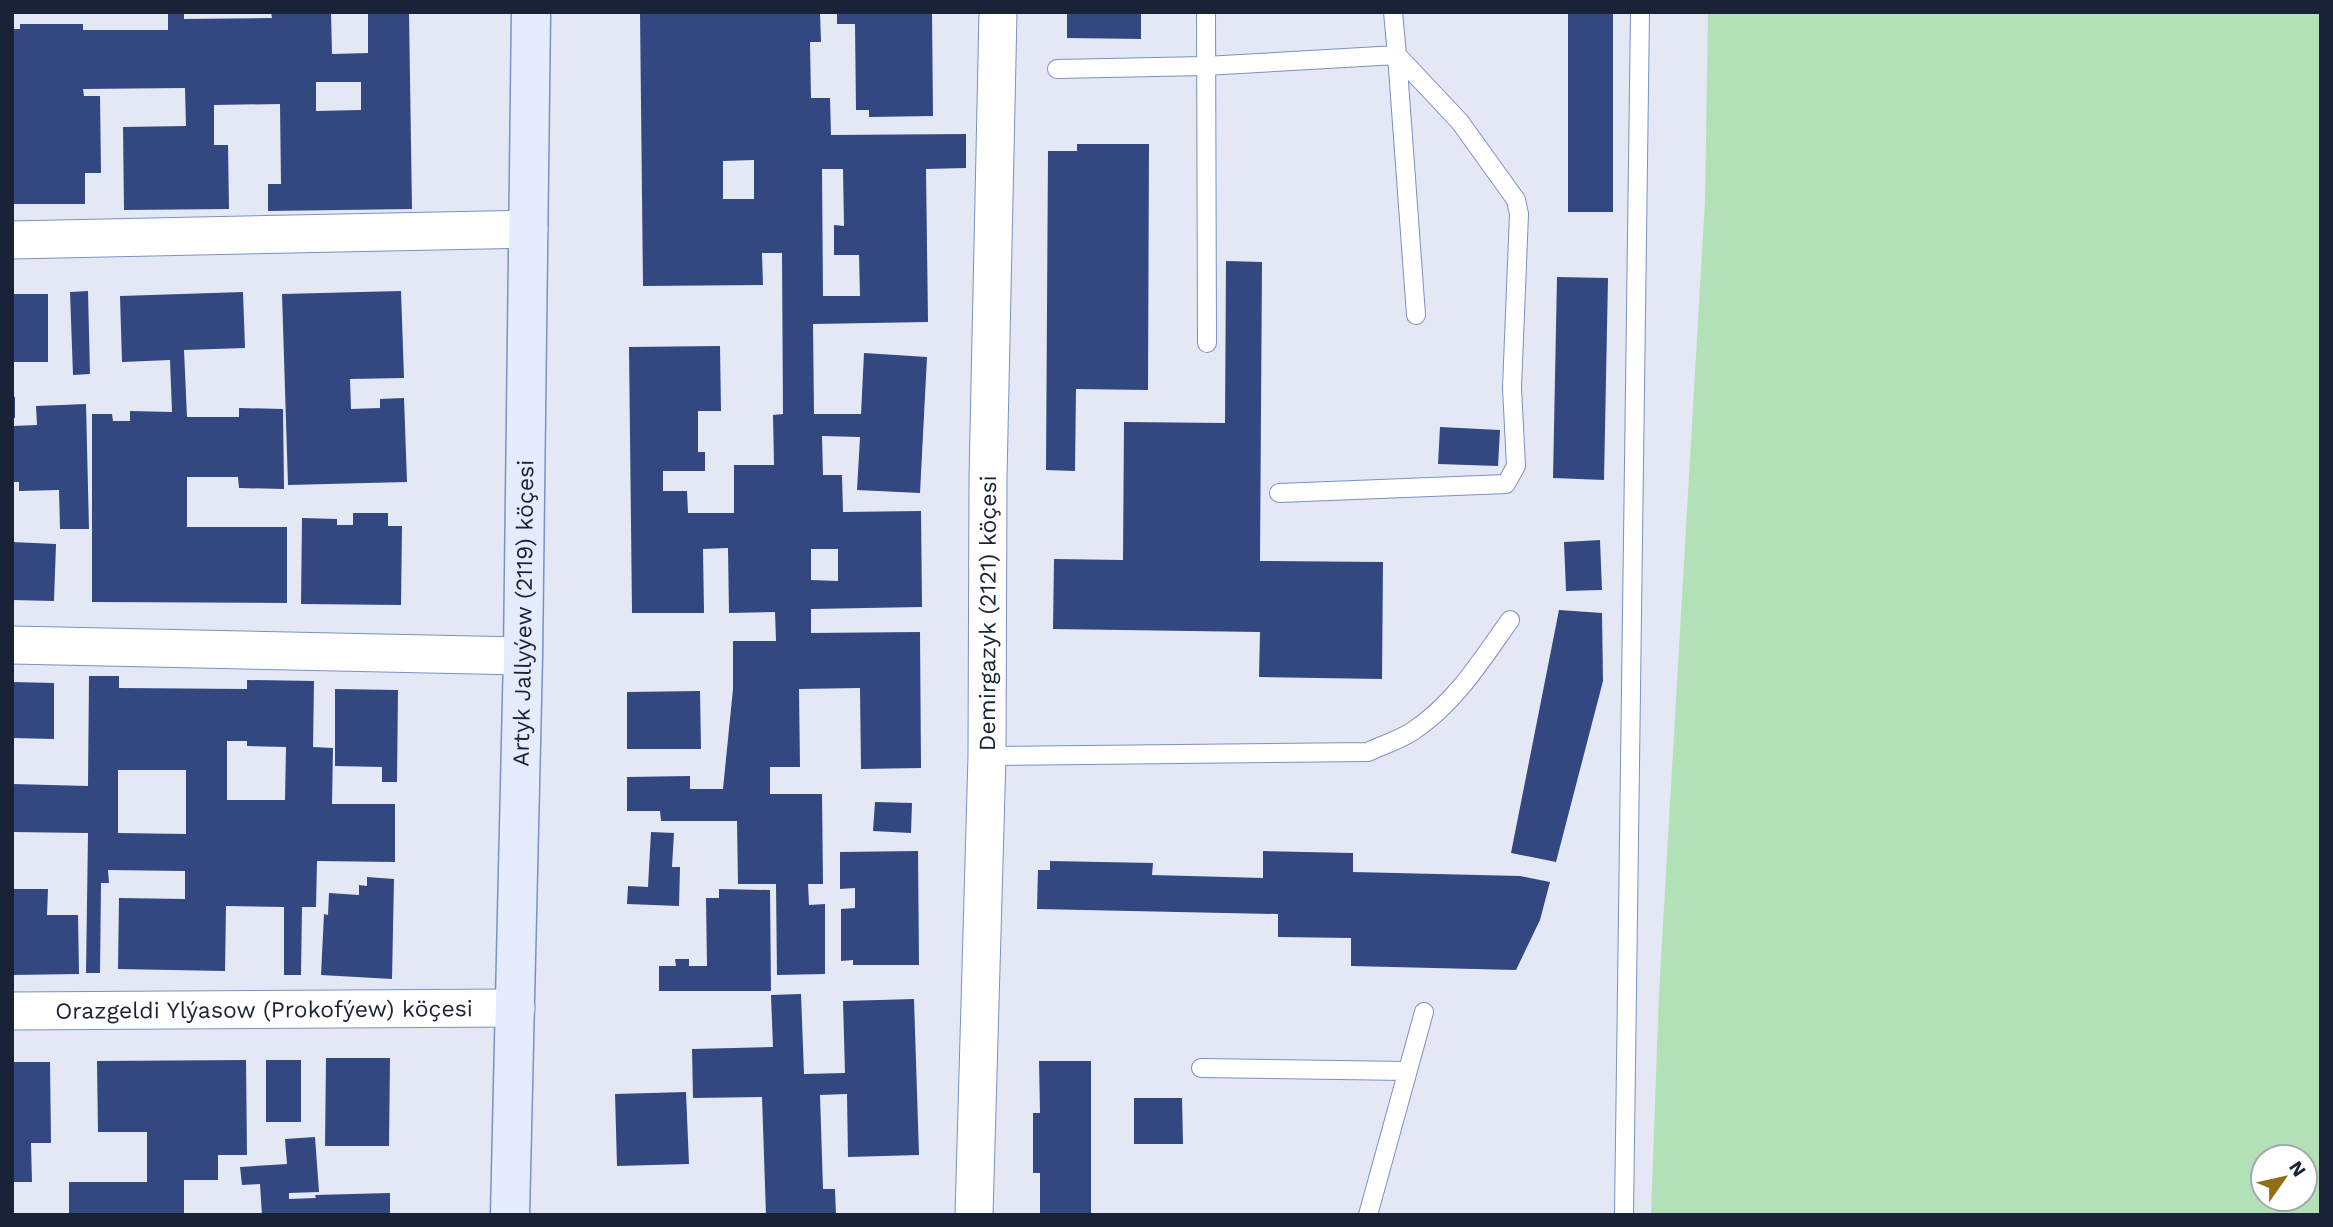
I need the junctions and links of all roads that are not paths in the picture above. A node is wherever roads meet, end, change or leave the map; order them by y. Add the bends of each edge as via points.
1 (531, 12) edge
2 (998, 12) edge
3 (1206, 12) edge
4 (1393, 12) edge
5 (1640, 12) edge
6 (1397, 55) junction
7 (1205, 66) junction
8 (1057, 68) dead end
9 (529, 229) junction
10 (12, 240) edge
11 (1416, 315) dead end
12 (1207, 343) dead end
13 (1279, 493) dead end
14 (1510, 620) dead end
15 (12, 645) edge
16 (523, 656) junction
17 (987, 756) junction
18 (516, 1008) junction
19 (12, 1011) edge
20 (1424, 1012) dead end
21 (1201, 1068) dead end
22 (1406, 1072) junction
23 (510, 1215) edge
24 (974, 1215) edge
25 (1367, 1215) edge
26 (1624, 1215) edge

1 - 9 street, Artyk Jallyýew (2119) köçesi
2 - 17 street, Demirgazyk (2121) köçesi
3 - 7 lane
4 - 6 lane
5 - 26 lane
6 - 7 lane
6 - 11 lane
6 - 13 lane via 1460,122 1516,200 1520,214 1512,388 1516,466 1506,484
7 - 8 lane
7 - 12 lane
9 - 10 street
9 - 16 street, Artyk Jallyýew (2119) köçesi
14 - 17 lane via 1462,688 1430,718 1410,733 1368,751
15 - 16 street
16 - 18 street, Artyk Jallyýew (2119) köçesi
17 - 24 street, Demirgazyk (2121) köçesi
18 - 19 street, Orazgeldi Ylýasow (Prokofýew) köçesi
18 - 23 street, Artyk Jallyýew (2119) köçesi
20 - 22 lane
21 - 22 lane
22 - 25 lane

